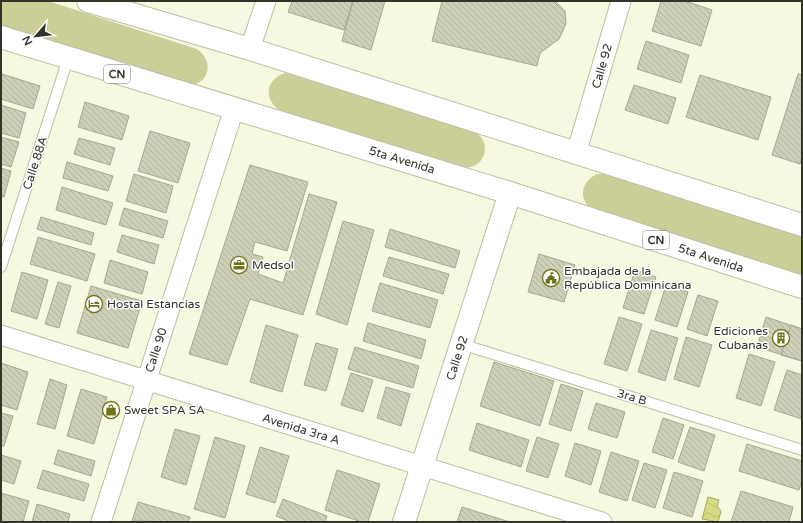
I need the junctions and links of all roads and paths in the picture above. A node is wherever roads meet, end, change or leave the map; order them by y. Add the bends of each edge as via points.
1 (88, 1) edge
2 (266, 1) edge
3 (621, 1) edge
4 (1, 37) edge
5 (250, 49) junction
6 (68, 59) junction
7 (234, 109) junction
8 (576, 154) junction
9 (510, 193) junction
10 (802, 225) edge
11 (1, 267) edge
12 (802, 287) edge
13 (1, 336) edge
14 (461, 344) junction
15 (146, 380) junction
16 (802, 450) edge
17 (422, 466) junction
18 (101, 522) edge
19 (404, 522) edge
20 (602, 522) edge

1 - 5 main road
2 - 5 street
3 - 8 street, Calle 92
4 - 6 main road, 5ta Avenida / CN
5 - 8 main road
6 - 7 main road, 5ta Avenida / CN
6 - 11 lane, Calle 88A
7 - 9 main road, 5ta Avenida / CN
7 - 15 street, Calle 90
8 - 10 main road
9 - 12 main road, 5ta Avenida / CN
9 - 14 main road, Calle 92
13 - 15 street, Avenida 3ra A
14 - 16 lane, 3ra B
14 - 17 main road, Calle 92
15 - 17 street, Avenida 3ra A
15 - 18 street, Calle 90
17 - 19 main road, Calle 92
17 - 20 street, Avenida 3ra A

